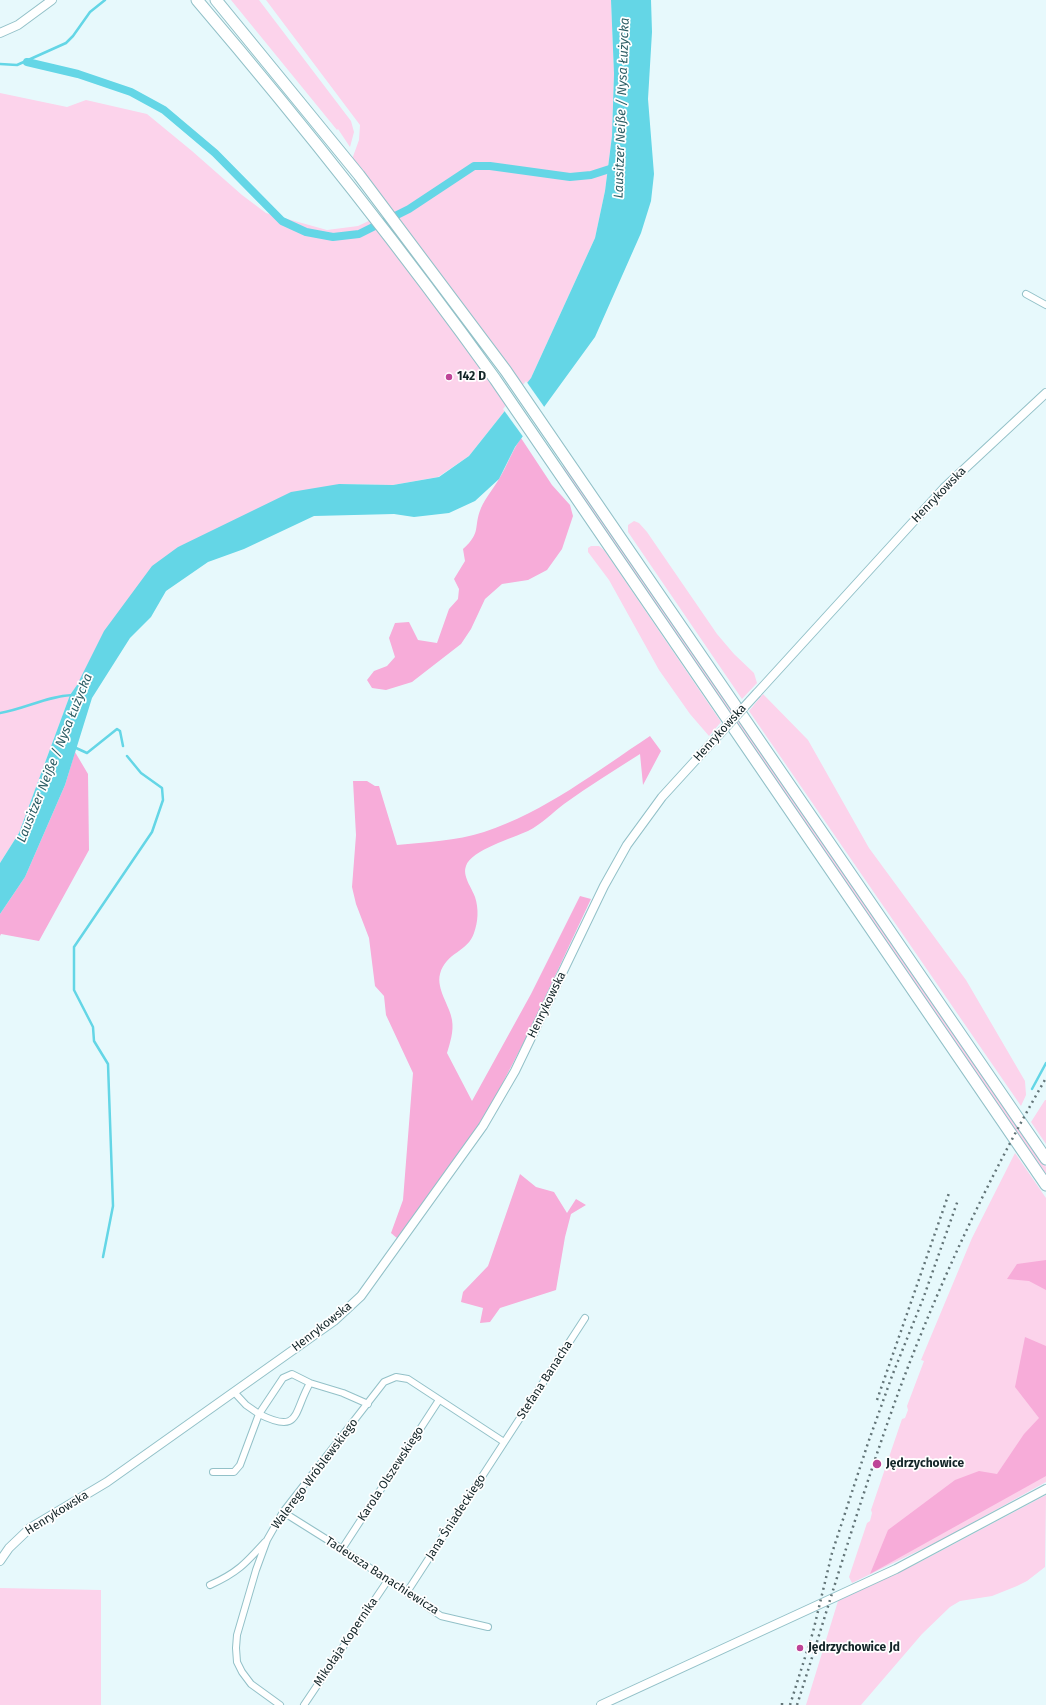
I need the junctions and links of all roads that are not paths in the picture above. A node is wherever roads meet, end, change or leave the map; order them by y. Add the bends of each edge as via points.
1 (52, 0) edge
2 (197, 0) edge
3 (216, 0) edge
4 (0, 33) edge
5 (1026, 294) dead end
6 (1046, 305) edge
7 (1046, 393) edge
8 (1046, 1158) edge
9 (1046, 1185) edge
10 (585, 1318) dead end
11 (310, 1383) junction
12 (234, 1392) junction
13 (439, 1400) junction
14 (368, 1404) junction
15 (259, 1414) junction
16 (504, 1442) junction
17 (213, 1472) dead end
18 (1046, 1489) edge
19 (283, 1512) junction
20 (266, 1540) junction
21 (342, 1549) junction
22 (0, 1561) edge
23 (388, 1580) junction
24 (210, 1585) dead end
25 (407, 1592) junction
26 (488, 1627) dead end
27 (280, 1705) edge
28 (304, 1705) edge
29 (601, 1705) edge

1 - 4 main road via 18,26
2 - 9 highway via 321,150 442,306 522,418
3 - 8 highway via 330,139 425,261 531,405
5 - 6 street
7 - 12 main road, Henrykowska, bridge via 944,488 662,797 627,845 604,886 515,1071 483,1126 360,1296 334,1321
10 - 16 street, Stefana Banacha
11 - 14 street
11 - 15 street via 296,1375 283,1378
11 - 15 street via 293,1419 288,1423 274,1421
12 - 15 street
12 - 22 main road, Henrykowska via 107,1482 30,1528 9,1548
13 - 14 street, Walerego Wróblewskiego via 408,1379 396,1377 384,1382
13 - 16 street, Walerego Wróblewskiego
13 - 21 street, Karola Olszewskiego
14 - 19 street, Walerego Wróblewskiego
15 - 17 street via 240,1465 234,1472
16 - 25 street, Jana Śniadeckiego
18 - 29 main road via 902,1566
19 - 20 street, Walerego Wróblewskiego
19 - 21 street, Tadeusza Banachiewicza
20 - 24 street via 246,1564 229,1577
20 - 27 street, Walerego Wróblewskiego via 237,1635 236,1648 240,1667 251,1684
21 - 23 street, Tadeusza Banachiewicza
23 - 25 street, Tadeusza Banachiewicza
23 - 28 street, Mikołaja Kopernika
25 - 26 street, Tadeusza Banachiewicza via 441,1616

